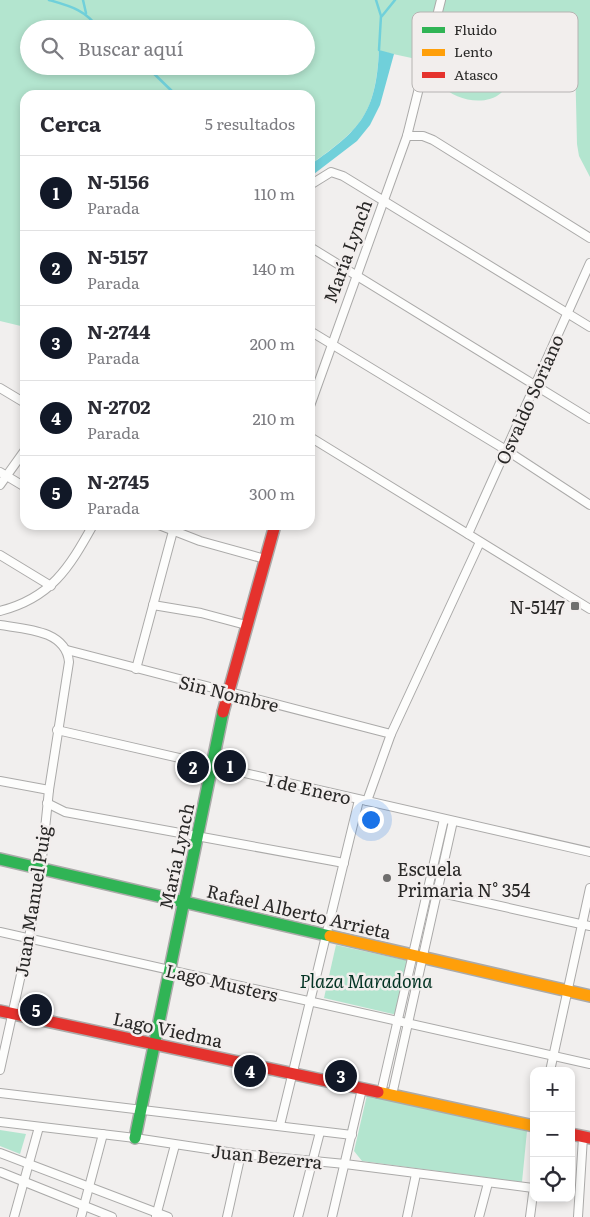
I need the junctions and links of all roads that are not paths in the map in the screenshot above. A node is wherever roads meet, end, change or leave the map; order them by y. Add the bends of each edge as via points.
1 (418, 92) edge
2 (407, 136) junction
3 (315, 182) edge
4 (384, 201) junction
5 (590, 238) edge
6 (315, 250) edge
7 (590, 263) edge
8 (357, 276) junction
9 (567, 314) junction
10 (590, 328) edge
11 (315, 334) edge
12 (332, 344) junction
13 (535, 386) junction
14 (0, 388) edge
15 (315, 392) edge
16 (20, 400) edge
17 (590, 419) edge
18 (315, 440) edge
19 (506, 450) junction
20 (20, 455) edge
21 (3, 474) edge
22 (20, 484) edge
23 (0, 486) edge
24 (590, 505) edge
25 (90, 530) edge
26 (173, 530) joint
27 (274, 530) edge
28 (468, 534) junction
29 (480, 542) junction
30 (0, 555) edge
31 (265, 559) junction
32 (51, 586) junction
33 (154, 605) junction
34 (590, 609) edge
35 (0, 611) edge
36 (0, 625) edge
37 (246, 625) junction
38 (67, 650) junction
39 (136, 669) junction
40 (228, 692) junction
41 (57, 730) junction
42 (391, 734) junction
43 (212, 766) junction
44 (0, 781) edge
45 (49, 790) junction
46 (363, 800) junction
47 (47, 803) junction
48 (444, 819) junction
49 (453, 821) junction
50 (198, 836) junction
51 (590, 852) edge
52 (0, 859) edge
53 (344, 864) junction
54 (41, 868) junction
55 (590, 888) edge
56 (438, 892) junction
57 (184, 902) junction
58 (586, 925) edge
59 (0, 932) edge
60 (326, 935) junction
61 (28, 938) junction
62 (418, 956) junction
63 (170, 971) junction
64 (567, 991) junction
65 (590, 996) edge
66 (310, 1002) junction
67 (0, 1010) edge
68 (12, 1013) junction
69 (398, 1022) junction
70 (408, 1024) junction
71 (154, 1044) junction
72 (553, 1056) junction
73 (590, 1064) edge
74 (551, 1067) edge
75 (0, 1070) edge
76 (292, 1074) junction
77 (362, 1089) junction
78 (0, 1094) edge
79 (387, 1094) junction
80 (141, 1110) junction
81 (0, 1122) edge
82 (280, 1125) junction
83 (530, 1125) edge
84 (38, 1127) junction
85 (320, 1132) junction
86 (103, 1134) junction
87 (352, 1135) junction
88 (587, 1137) edge
89 (135, 1138) junction
90 (175, 1145) junction
91 (0, 1153) edge
92 (241, 1154) junction
93 (312, 1162) junction
94 (28, 1164) junction
95 (345, 1164) junction
96 (0, 1172) edge
97 (416, 1174) junction
98 (23, 1181) junction
99 (488, 1182) junction
100 (530, 1187) edge
101 (88, 1188) junction
102 (532, 1202) edge
103 (83, 1206) junction
104 (156, 1215) edge
105 (14, 1217) edge
106 (80, 1217) edge
107 (112, 1217) edge
108 (168, 1217) edge
109 (227, 1217) edge
110 (298, 1217) edge
111 (332, 1217) edge
112 (407, 1217) edge
113 (479, 1217) edge
114 (530, 1217) edge
115 (578, 1217) edge

1 - 2 street, María Lynch
2 - 4 street, María Lynch
2 - 5 street via 423,136 432,140
3 - 4 street via 331,172 336,173
4 - 8 street, María Lynch
4 - 9 street
6 - 8 street
7 - 9 street, Osvaldo Soriano
8 - 12 street, María Lynch
8 - 13 street
9 - 10 street
9 - 13 street, Osvaldo Soriano
11 - 12 street
12 - 15 street, María Lynch
12 - 19 street
13 - 17 street
13 - 19 street, Osvaldo Soriano
14 - 16 street
18 - 28 street
19 - 24 street
19 - 28 street, Osvaldo Soriano
20 - 21 street
21 - 22 street
21 - 23 street
25 - 32 street via 68,568
26 - 31 street
26 - 33 street
27 - 31 street, María Lynch
28 - 29 street
29 - 34 street
29 - 42 street
30 - 32 street
31 - 37 street, María Lynch
32 - 35 street via 24,603
33 - 37 street
33 - 39 street
36 - 38 street, Sin Nombre via 44,634 58,640
37 - 40 street, María Lynch
38 - 39 street, Sin Nombre
38 - 41 street via 69,669
39 - 40 street, Sin Nombre
40 - 42 street, Sin Nombre
40 - 43 street, María Lynch
41 - 43 street, 1 de Enero
41 - 45 street, Juan Manuel Puig
42 - 46 street
43 - 46 street, 1 de Enero
43 - 50 street, María Lynch
44 - 45 street
45 - 47 street, Juan Manuel Puig
46 - 48 street, 1 de Enero
46 - 53 street
47 - 50 street via 65,812
47 - 54 street, Juan Manuel Puig
48 - 49 street, 1 de Enero
48 - 62 street
49 - 51 street, 1 de Enero
49 - 56 street
50 - 53 street
50 - 57 street, María Lynch
52 - 54 street, Rafael Alberto Arrieta
53 - 60 street
54 - 57 street, Rafael Alberto Arrieta
54 - 61 street, Juan Manuel Puig
55 - 58 street
56 - 58 street
56 - 62 street
57 - 60 street, Rafael Alberto Arrieta
57 - 63 street, María Lynch
58 - 64 street
59 - 61 street, Lago Musters
60 - 62 street, Rafael Alberto Arrieta
60 - 66 street
61 - 63 street, Lago Musters
61 - 68 street, Juan Manuel Puig
62 - 64 street, Rafael Alberto Arrieta
62 - 69 street
62 - 70 street
63 - 66 street, Lago Musters
63 - 71 street, María Lynch
64 - 65 street, Rafael Alberto Arrieta
64 - 72 street
66 - 69 street, Lago Musters
66 - 76 street
67 - 68 street, Lago Viedma
68 - 71 street, Lago Viedma
68 - 75 street, Juan Manuel Puig
69 - 70 street, Lago Musters
69 - 79 street
70 - 72 street, Lago Musters
70 - 79 street
71 - 76 street, Lago Viedma
71 - 80 street, María Lynch
72 - 73 street, Lago Musters
72 - 74 street
76 - 77 street, Lago Viedma
76 - 82 street
77 - 79 street, Lago Viedma
77 - 87 street
78 - 80 street
79 - 83 street, Lago Viedma
80 - 82 street
80 - 89 street, María Lynch
81 - 84 street, Juan Bezerra
82 - 85 street
84 - 86 street, Juan Bezerra
84 - 94 street
85 - 87 street
85 - 93 street
86 - 89 street, Juan Bezerra
86 - 101 street
87 - 95 street
88 - 115 street
89 - 90 street, Juan Bezerra
90 - 92 street, Juan Bezerra
90 - 104 street
91 - 94 street
92 - 93 street, Juan Bezerra
92 - 109 street
93 - 95 street, Juan Bezerra
93 - 110 street
94 - 98 street
94 - 101 street
95 - 97 street, Juan Bezerra
95 - 111 street
96 - 98 street
97 - 99 street, Juan Bezerra
97 - 112 street
98 - 103 street
98 - 105 street
99 - 100 street, Juan Bezerra
99 - 113 street
101 - 103 street
101 - 104 street
102 - 114 street
103 - 106 street
103 - 107 street
104 - 108 street

